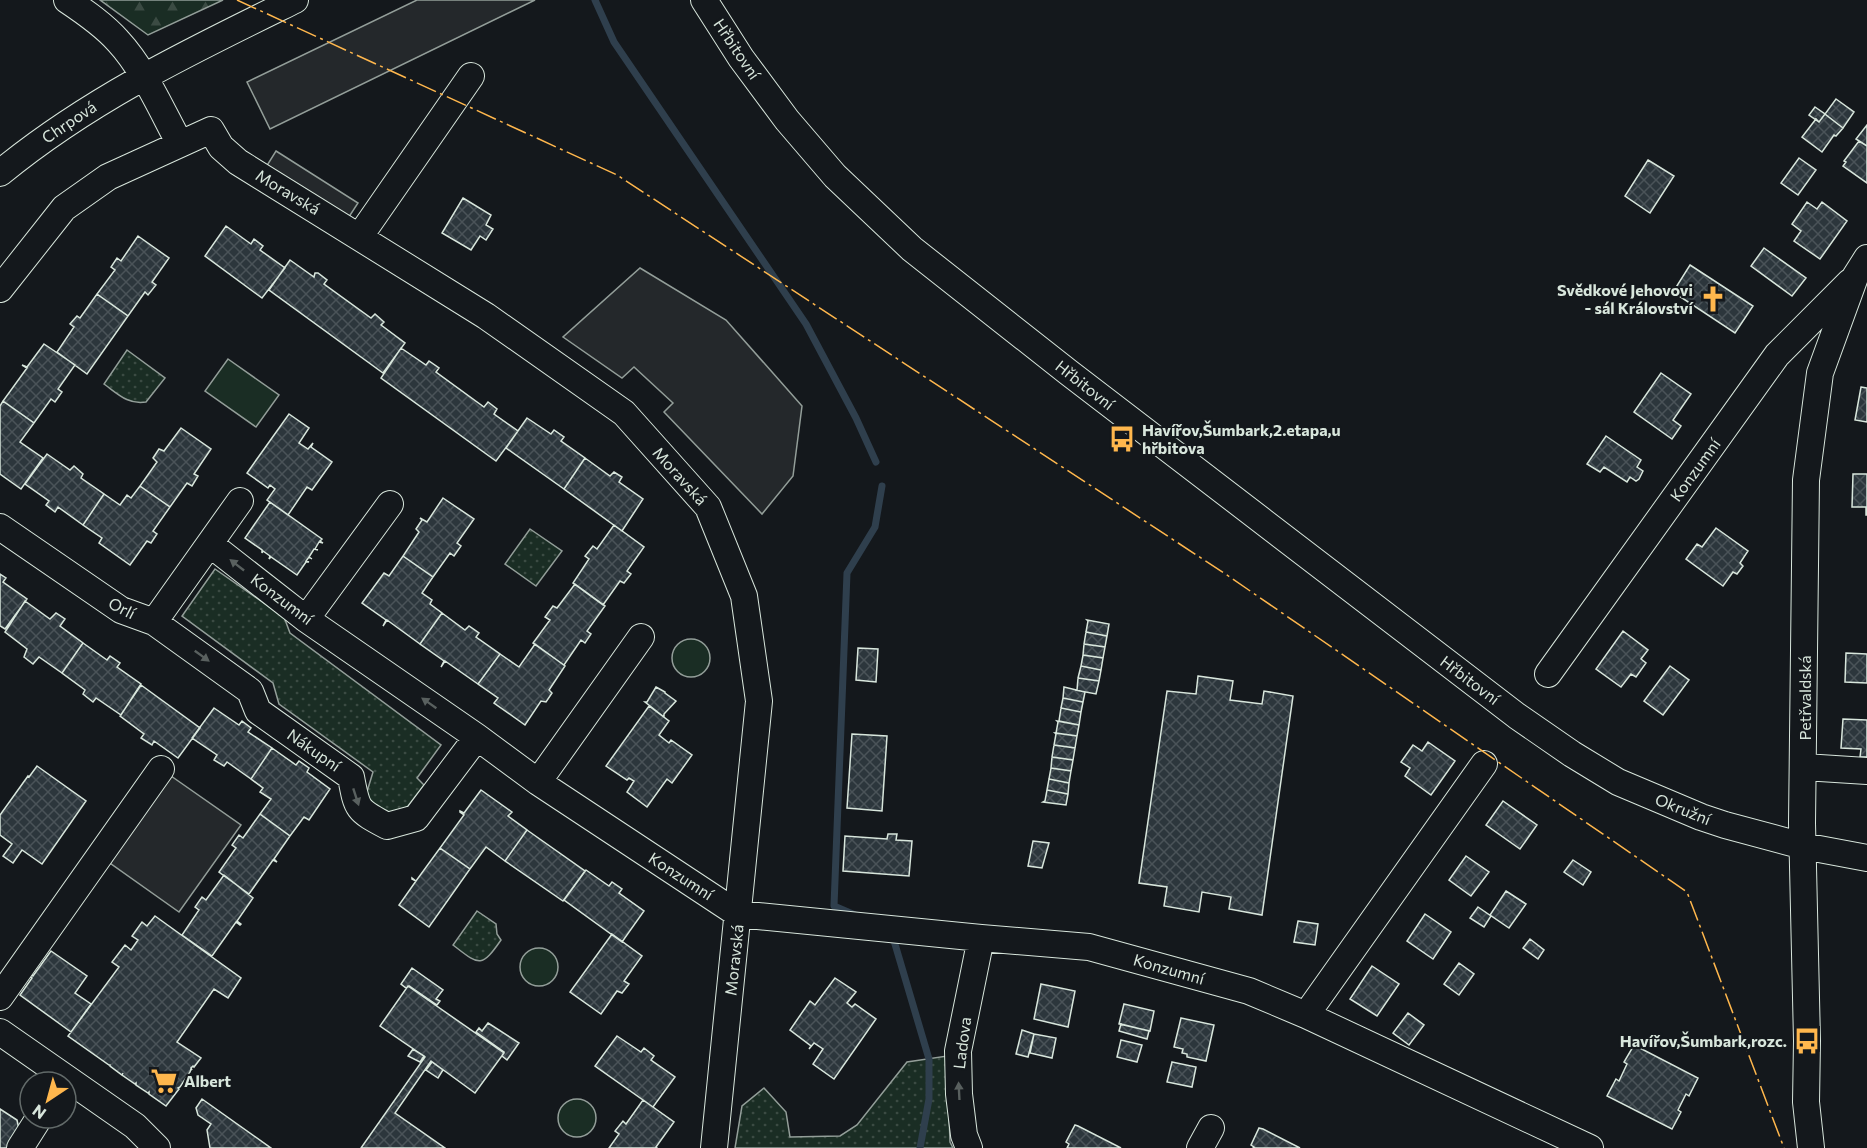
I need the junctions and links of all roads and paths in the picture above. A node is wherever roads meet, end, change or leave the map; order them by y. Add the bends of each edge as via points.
1 (68, 0) edge
2 (295, 0) edge
3 (704, 0) edge
4 (142, 76) junction
5 (471, 76) dead end
6 (180, 144) junction
7 (0, 173) edge
8 (360, 236) junction
9 (1861, 268) edge
10 (0, 289) edge
11 (240, 501) dead end
12 (390, 504) dead end
13 (0, 526) edge
14 (210, 544) junction
15 (306, 619) junction
16 (154, 622) junction
17 (641, 637) dead end
18 (1548, 674) dead end
19 (1517, 716) joint
20 (477, 737) junction
21 (1484, 764) dead end
22 (1804, 767) junction
23 (161, 768) dead end
24 (1867, 771) edge
25 (538, 782) junction
26 (1803, 846) junction
27 (1867, 858) edge
28 (738, 914) junction
29 (981, 938) junction
30 (0, 997) edge
31 (1306, 1015) junction
32 (0, 1032) edge
33 (50, 1070) edge
34 (78, 1090) edge
35 (31, 1130) edge
36 (20, 1148) edge
37 (157, 1148) edge
38 (714, 1148) edge
39 (969, 1148) edge
40 (1590, 1148) edge
41 (1810, 1148) edge

1 - 4 street via 118,41
2 - 4 street, Chrpová
3 - 19 street, Hřbitovní via 787,120 836,176 912,249
4 - 6 street
4 - 7 street, Chrpová via 66,123
5 - 8 street
6 - 8 street, Moravská via 211,130 221,147 238,162
6 - 10 street, Moravská via 108,177 64,208
8 - 28 street, Moravská via 486,316 624,413 708,507 744,596 759,701
9 - 18 street, Konzumní via 1777,355
9 - 22 street, Petřvaldská via 1820,373 1806,480
11 - 14 street, Orlí
12 - 15 street
13 - 16 street, Orlí via 121,610
15 -> 14 street, Konzumní
14 - 16 street, Orlí
20 -> 15 street, Konzumní
16 -> 20 street, Nákupní via 250,691 258,711 351,777 362,813 387,826 416,818
17 - 25 street
19 - 26 street, Okružní via 1618,782 1709,820
20 - 25 street, Konzumní
21 - 31 street
22 - 24 street
22 - 26 street, Petřvaldská
23 - 30 street
25 - 28 street, Konzumní
26 - 27 street, Okružní
26 - 41 street, Petřvaldská
28 - 29 street, Konzumní
28 - 38 street, Moravská
29 - 31 street, Konzumní via 1089,947 1249,991
39 -> 29 street, Ladova via 959,1094 958,1051
31 - 40 street, Konzumní
32 - 33 street
34 - 37 street via 135,1126
35 - 36 street

